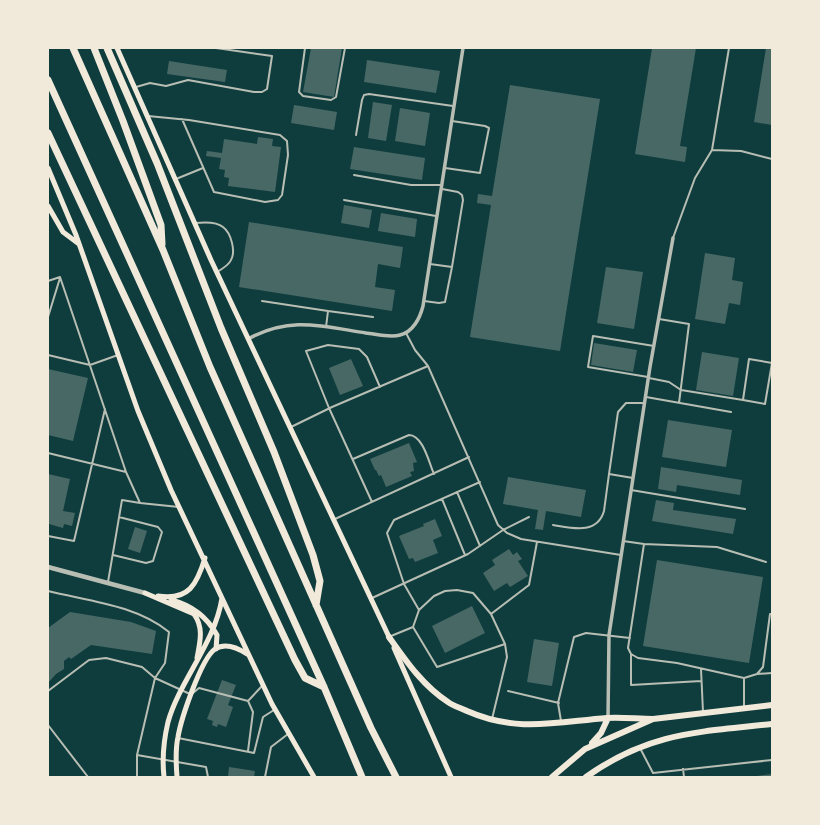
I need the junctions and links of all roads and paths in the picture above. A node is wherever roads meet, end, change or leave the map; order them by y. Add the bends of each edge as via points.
1 (73, 48) edge
2 (94, 48) edge
3 (107, 48) edge
4 (116, 48) edge
5 (216, 48) edge
6 (305, 48) edge
7 (345, 48) edge
8 (462, 48) edge
9 (728, 48) edge
10 (48, 80) edge
11 (134, 87) junction
12 (453, 106) junction
13 (147, 116) junction
14 (182, 119) junction
15 (451, 121) junction
16 (48, 133) edge
17 (356, 135) dead end
18 (712, 150) junction
19 (772, 159) edge
20 (48, 168) edge
21 (203, 168) junction
22 (444, 168) junction
23 (354, 175) dead end
24 (175, 180) junction
25 (441, 187) junction
26 (344, 200) dead end
27 (48, 206) edge
28 (436, 216) junction
29 (194, 223) junction
30 (673, 238) joint
31 (79, 244) junction
32 (163, 250) junction
33 (429, 264) junction
34 (452, 267) junction
35 (217, 272) junction
36 (60, 277) junction
37 (48, 281) edge
38 (262, 301) dead end
39 (424, 301) junction
40 (328, 311) junction
41 (48, 317) edge
42 (374, 317) dead end
43 (659, 319) junction
44 (326, 327) junction
45 (406, 332) junction
46 (248, 340) junction
47 (654, 346) junction
48 (119, 354) junction
49 (48, 355) edge
50 (90, 365) junction
51 (428, 366) junction
52 (649, 378) junction
53 (380, 387) junction
54 (681, 390) junction
55 (646, 397) junction
56 (743, 400) junction
57 (645, 403) junction
58 (679, 403) junction
59 (105, 408) junction
60 (329, 408) junction
61 (731, 412) dead end
62 (291, 427) junction
63 (48, 453) edge
64 (469, 458) junction
65 (353, 459) junction
66 (93, 464) junction
67 (126, 472) junction
68 (434, 474) junction
69 (609, 474) junction
70 (633, 478) junction
71 (480, 482) junction
72 (631, 490) junction
73 (457, 492) junction
74 (442, 499) junction
75 (372, 502) junction
76 (140, 503) junction
77 (179, 508) junction
78 (745, 509) dead end
79 (119, 516) junction
80 (529, 517) dead end
81 (335, 519) junction
82 (553, 524) dead end
83 (503, 530) junction
84 (48, 536) edge
85 (623, 541) junction
86 (537, 542) junction
87 (644, 544) junction
88 (480, 546) junction
89 (113, 555) junction
90 (465, 555) junction
91 (621, 556) junction
92 (204, 558) junction
93 (766, 562) dead end
94 (48, 567) edge
95 (108, 583) junction
96 (404, 584) junction
97 (48, 591) edge
98 (145, 593) junction
99 (222, 597) junction
100 (372, 598) junction
101 (316, 605) junction
102 (419, 610) junction
103 (491, 614) junction
104 (772, 614) edge
105 (413, 627) junction
106 (213, 628) junction
107 (609, 635) junction
108 (389, 637) junction
109 (630, 638) junction
110 (506, 644) junction
111 (216, 649) junction
112 (247, 654) junction
113 (631, 654) junction
114 (196, 662) junction
115 (701, 669) junction
116 (772, 673) edge
117 (757, 674) junction
118 (155, 678) junction
119 (744, 678) junction
120 (701, 680) junction
121 (263, 685) junction
122 (324, 687) junction
123 (48, 691) edge
124 (182, 691) junction
125 (508, 691) dead end
126 (191, 695) junction
127 (248, 700) junction
128 (559, 703) junction
129 (772, 705) edge
130 (275, 709) junction
131 (744, 709) junction
132 (703, 713) junction
133 (608, 718) junction
134 (653, 719) junction
135 (492, 720) junction
136 (48, 724) edge
137 (561, 724) junction
138 (772, 724) edge
139 (289, 734) junction
140 (166, 736) junction
141 (177, 738) junction
142 (639, 747) junction
143 (585, 749) junction
144 (248, 751) junction
145 (137, 755) junction
146 (163, 760) junction
147 (772, 760) edge
148 (176, 762) junction
149 (683, 769) junction
150 (88, 777) edge
151 (137, 777) edge
152 (164, 777) edge
153 (177, 777) edge
154 (208, 777) edge
155 (265, 777) edge
156 (314, 777) edge
157 (362, 777) edge
158 (396, 777) edge
159 (451, 777) edge
160 (552, 777) edge
161 (586, 777) edge
162 (684, 777) edge

1 - 32 highway
2 - 32 highway via 161,225
3 - 101 highway via 157,162 221,328 280,467 313,555 320,581
4 - 11 main road
5 - 11 lane via 272,56 267,89 254,92 188,80 166,86 150,83
6 - 7 lane via 299,92 303,96 331,100 336,97
8 - 12 street
9 - 18 lane
10 - 122 highway
11 - 13 main road
12 - 15 street
12 - 17 lane via 364,95
13 - 14 lane
13 - 24 main road
14 - 21 lane
14 - 21 lane via 280,135 287,141 288,155 282,195 278,200 265,202 214,192
15 - 22 street
15 - 22 lane via 489,128 480,173
16 - 122 highway via 298,666 305,678
18 - 19 lane via 742,151
18 - 30 lane via 695,178
20 - 31 main road
21 - 24 lane
22 - 25 street
23 - 25 lane via 411,185
24 - 29 main road
25 - 28 street
25 - 34 lane via 458,192 463,200
26 - 28 lane
27 - 31 main road via 63,232
28 - 33 street
29 - 35 main road
29 - 35 lane via 211,222 224,227 232,241 231,261
30 - 43 street
31 - 48 main road
32 - 101 highway via 210,367
33 - 34 lane
33 - 39 street
34 - 39 lane via 445,302
35 - 46 main road
36 - 37 lane
36 - 41 lane
36 - 50 lane
38 - 40 lane
39 - 45 street via 421,315
40 - 42 lane
40 - 44 lane
43 - 47 street
43 - 54 lane via 689,324
44 - 45 street via 388,336
44 - 46 street via 282,325
45 - 51 lane via 415,350
46 - 62 main road
47 - 52 street
47 - 52 lane via 593,336 588,367
48 - 50 lane
48 - 77 main road via 138,411
49 - 50 lane
50 - 59 lane
51 - 53 lane
51 - 64 lane
52 - 54 lane via 669,382
52 - 55 street
53 - 60 lane
53 - 60 lane via 367,357 359,349 328,345 306,351
54 - 56 lane
54 - 58 lane
55 - 57 street
55 - 58 lane
56 - 56 lane via 749,359 772,364 765,404
57 - 69 lane via 626,403 618,412
57 - 70 street
58 - 61 lane
59 - 66 lane
59 - 67 lane
60 - 62 lane
60 - 65 lane
62 - 81 main road
63 - 66 lane
64 - 68 lane
64 - 71 lane
65 - 68 lane via 414,435 419,439
65 - 75 lane
66 - 67 lane
66 - 84 lane via 74,541
67 - 76 lane
68 - 75 lane
69 - 70 lane
69 - 82 lane via 604,511 595,524 586,529
70 - 72 street
71 - 73 lane
71 - 83 lane via 498,525
72 - 78 lane
72 - 85 street
73 - 74 lane
73 - 88 lane
74 - 90 lane
74 - 96 lane via 394,520 387,533
75 - 81 lane
76 - 77 lane
76 - 79 lane via 122,500
77 - 92 main road
79 - 89 lane
79 - 89 lane via 158,527 162,532 154,561 146,563
80 - 83 lane
81 - 100 main road
83 - 86 lane via 521,539
83 - 88 lane
85 - 87 lane
85 - 91 street
86 - 91 lane
86 - 103 lane via 529,585
87 - 93 lane via 717,547
87 - 109 lane
88 - 90 lane
89 - 95 lane
90 - 96 lane
91 - 107 street
92 - 98 main road via 199,579 180,596 171,598
92 - 99 main road
94 - 95 street
95 - 98 street
96 - 100 lane
96 - 102 lane
97 - 118 lane via 130,610 161,625 169,632 165,663
98 - 106 main road via 186,604 204,617
98 - 114 main road via 194,614 199,620 201,634
99 - 106 main road via 220,612
99 - 112 main road
100 - 108 main road
101 - 158 highway via 371,728
102 - 103 lane via 434,596 445,591 457,590 473,593
102 - 105 lane
103 - 110 lane
104 - 117 lane via 763,667
105 - 108 lane
105 - 110 lane via 437,667
106 - 111 main road via 217,635
106 - 114 main road
107 - 109 lane
107 - 128 lane via 586,633 574,636
107 - 133 street
108 - 135 main road via 412,668 435,692 449,703
108 - 159 main road
109 - 113 lane via 628,648
110 - 135 lane via 507,657
111 - 112 main road via 229,646
111 - 126 main road via 209,656
112 - 121 main road
113 - 115 lane via 638,658
113 - 120 lane via 631,685
114 - 124 main road
115 - 119 lane
115 - 120 lane
116 - 117 lane
117 - 119 lane
118 - 123 lane via 142,667 106,658 89,660
118 - 124 lane
118 - 145 lane
119 - 131 lane
120 - 132 lane
121 - 127 lane
121 - 130 main road
122 - 157 highway
124 - 126 lane
124 - 140 main road via 172,711
125 - 128 lane
126 - 127 lane via 199,688
126 - 141 main road
127 - 144 lane via 253,712
128 - 137 lane
129 - 131 main road
130 - 139 main road
130 - 144 lane via 263,716 254,752
131 - 132 main road
132 - 134 main road
133 - 134 main road
133 - 137 main road
133 - 143 main road via 597,739
134 - 143 main road
135 - 137 main road via 517,725
136 - 150 lane
138 - 142 main road via 689,733
139 - 155 lane via 271,747
139 - 156 main road
140 - 141 main road
140 - 146 main road
141 - 144 lane
141 - 148 main road
142 - 149 lane via 653,773
142 - 161 main road via 620,755
143 - 160 main road
145 - 146 lane
145 - 151 lane
146 - 148 lane
146 - 152 main road
147 - 149 lane
148 - 153 main road
148 - 154 lane via 206,767
149 - 162 lane

